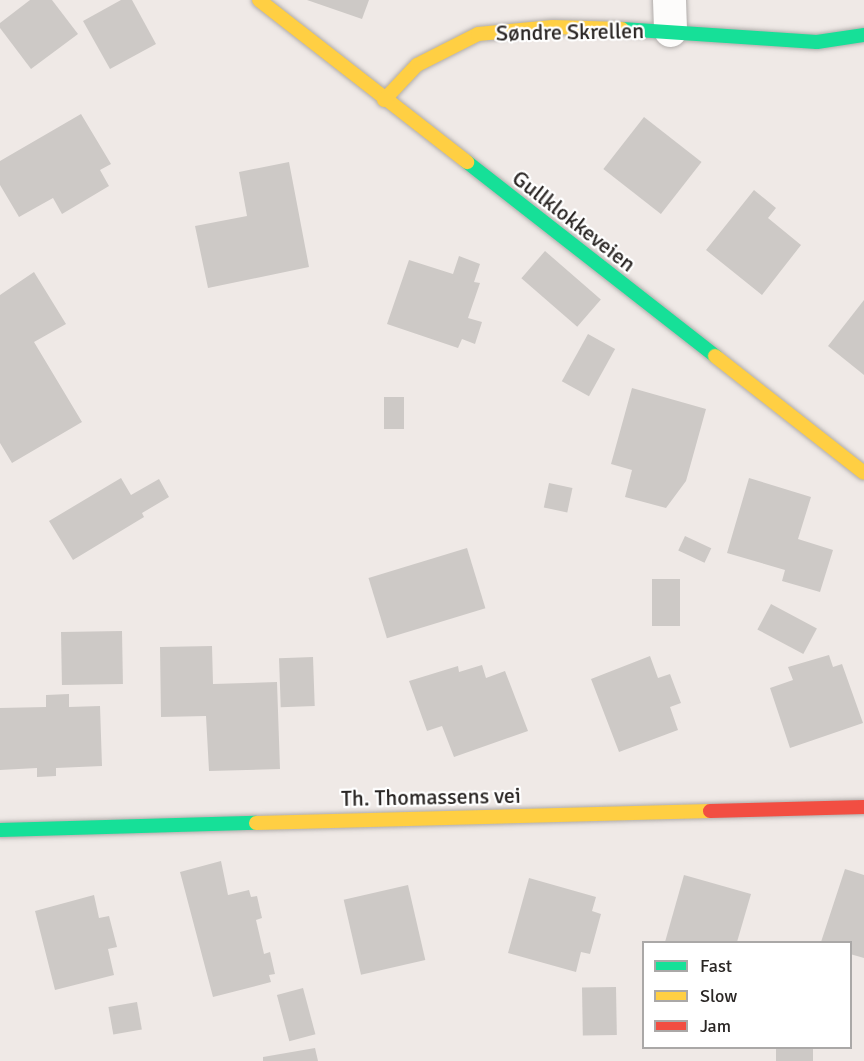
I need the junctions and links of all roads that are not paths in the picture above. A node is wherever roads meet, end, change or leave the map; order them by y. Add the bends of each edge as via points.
1 (259, 0) edge
2 (669, 15) edge
3 (864, 35) edge
4 (384, 100) junction
5 (864, 473) edge
6 (864, 807) edge
7 (0, 830) edge

1 - 4 street, Gullklokkeveien
2 - 3 street, Søndre Skrellen via 817,42
2 - 4 street, Søndre Skrellen via 478,34 417,65
4 - 5 street, Gullklokkeveien
6 - 7 street, Th. Thomassens vei

